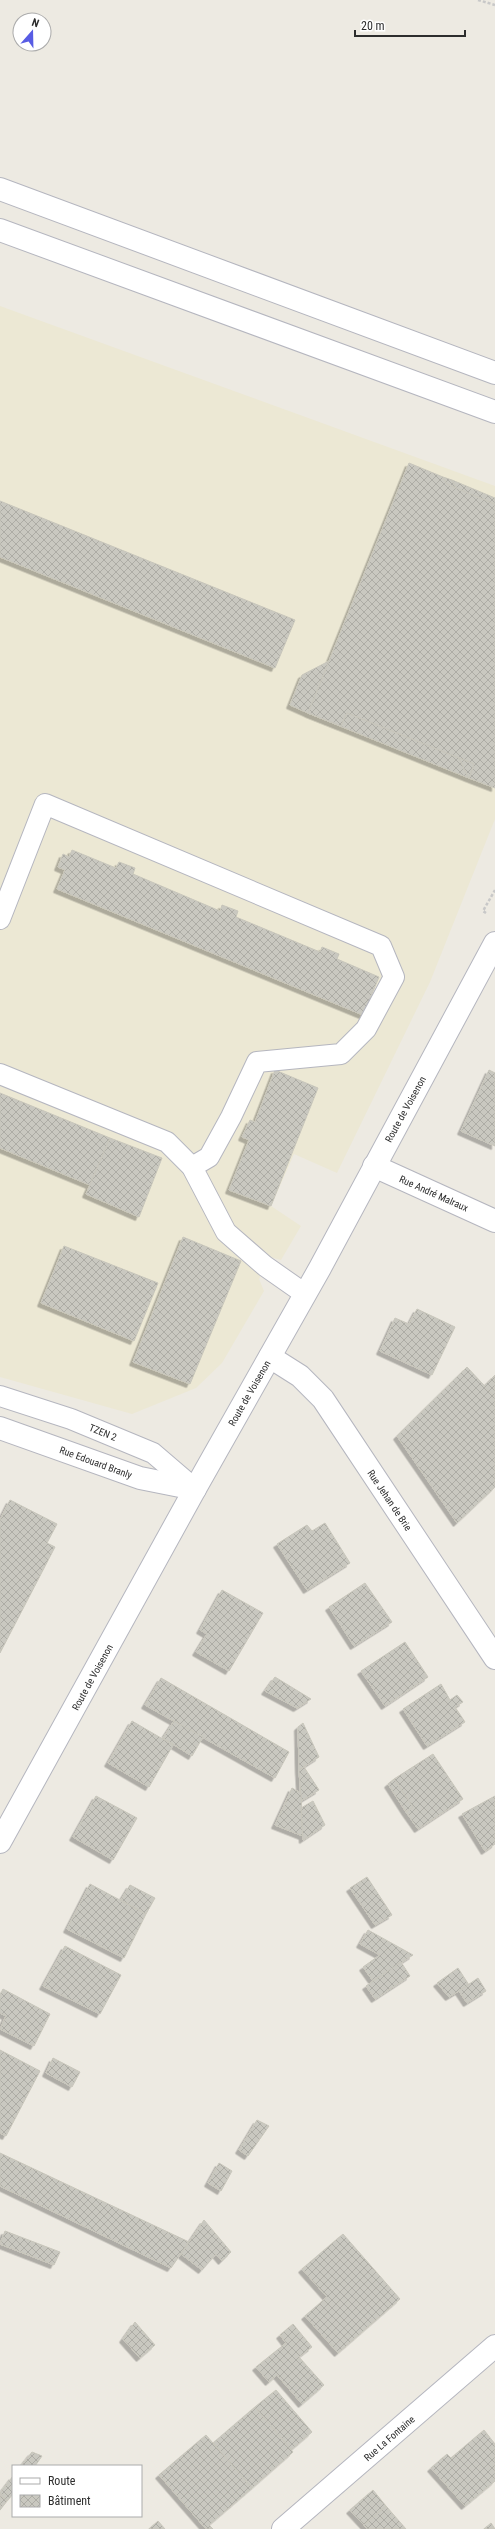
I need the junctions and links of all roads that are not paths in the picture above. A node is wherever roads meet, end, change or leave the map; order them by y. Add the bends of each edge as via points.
1 (0, 189) edge
2 (0, 230) edge
3 (495, 373) edge
4 (495, 412) edge
5 (0, 919) edge
6 (495, 943) edge
7 (0, 1074) edge
8 (374, 1166) junction
9 (192, 1167) junction
10 (495, 1221) edge
11 (305, 1294) junction
12 (270, 1357) junction
13 (0, 1396) edge
14 (0, 1428) edge
15 (195, 1489) junction
16 (495, 1658) edge
17 (0, 1842) edge
18 (495, 2346) edge
19 (283, 2529) edge

1 - 3 street
2 - 4 street
5 - 9 lane via 45,804 380,946 394,977 366,1029 341,1054 257,1062 209,1157
6 - 8 street, Route de Voisenon
7 - 9 lane via 167,1142
8 - 10 street, Rue André Malraux
8 - 11 street, Route de Voisenon
9 - 11 lane via 226,1232 265,1266
11 - 12 street, Route de Voisenon
12 - 15 street, Route de Voisenon
12 - 16 street, Rue Jehan de Brie via 300,1376 323,1399
13 - 15 lane, TZEN 2 via 71,1419 153,1452
14 - 15 street, Rue Edouard Branly via 140,1478
15 - 17 street, Route de Voisenon
18 - 19 street, Rue La Fontaine

